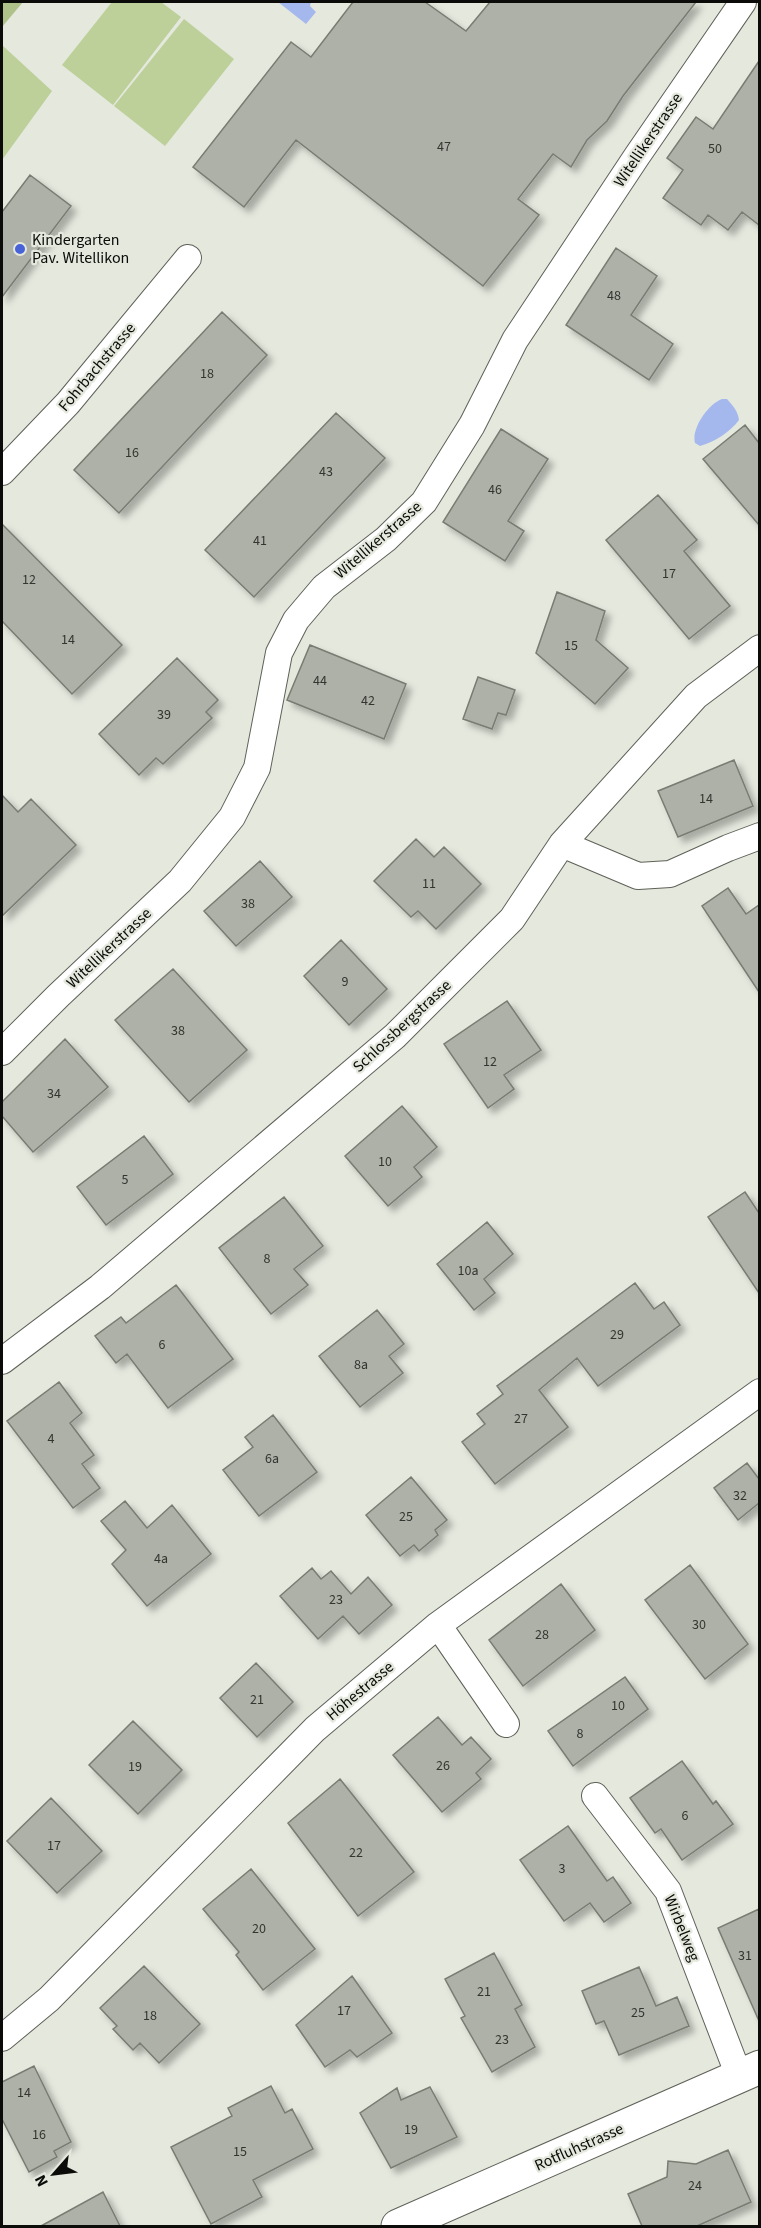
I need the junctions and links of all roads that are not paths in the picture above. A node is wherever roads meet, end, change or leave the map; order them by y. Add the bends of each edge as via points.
1 (743, 2) edge
2 (188, 258) dead end
3 (2, 472) edge
4 (759, 648) edge
5 (759, 836) edge
6 (562, 844) junction
7 (2, 1052) edge
8 (2, 1361) edge
9 (759, 1392) edge
10 (438, 1625) junction
11 (506, 1724) dead end
12 (595, 1796) dead end
13 (2, 2038) edge
14 (749, 2072) edge
15 (398, 2226) edge

1 - 7 street, Witellikerstrasse via 515,340 472,425 424,502 324,587 296,620 279,653 256,768 232,817 180,881
2 - 3 street, Fohrbachstrasse via 68,403
4 - 6 street, Schlossbergstrasse via 696,696
5 - 6 street via 670,874 638,876
6 - 8 street, Schlossbergstrasse via 512,919 395,1036 100,1287
9 - 10 street, Höhestrasse
10 - 11 street
10 - 13 street, Höhestrasse via 315,1728 49,1999
12 - 14 street, Wirbelweg via 668,1891
14 - 15 main road, Rotfluhstrasse

